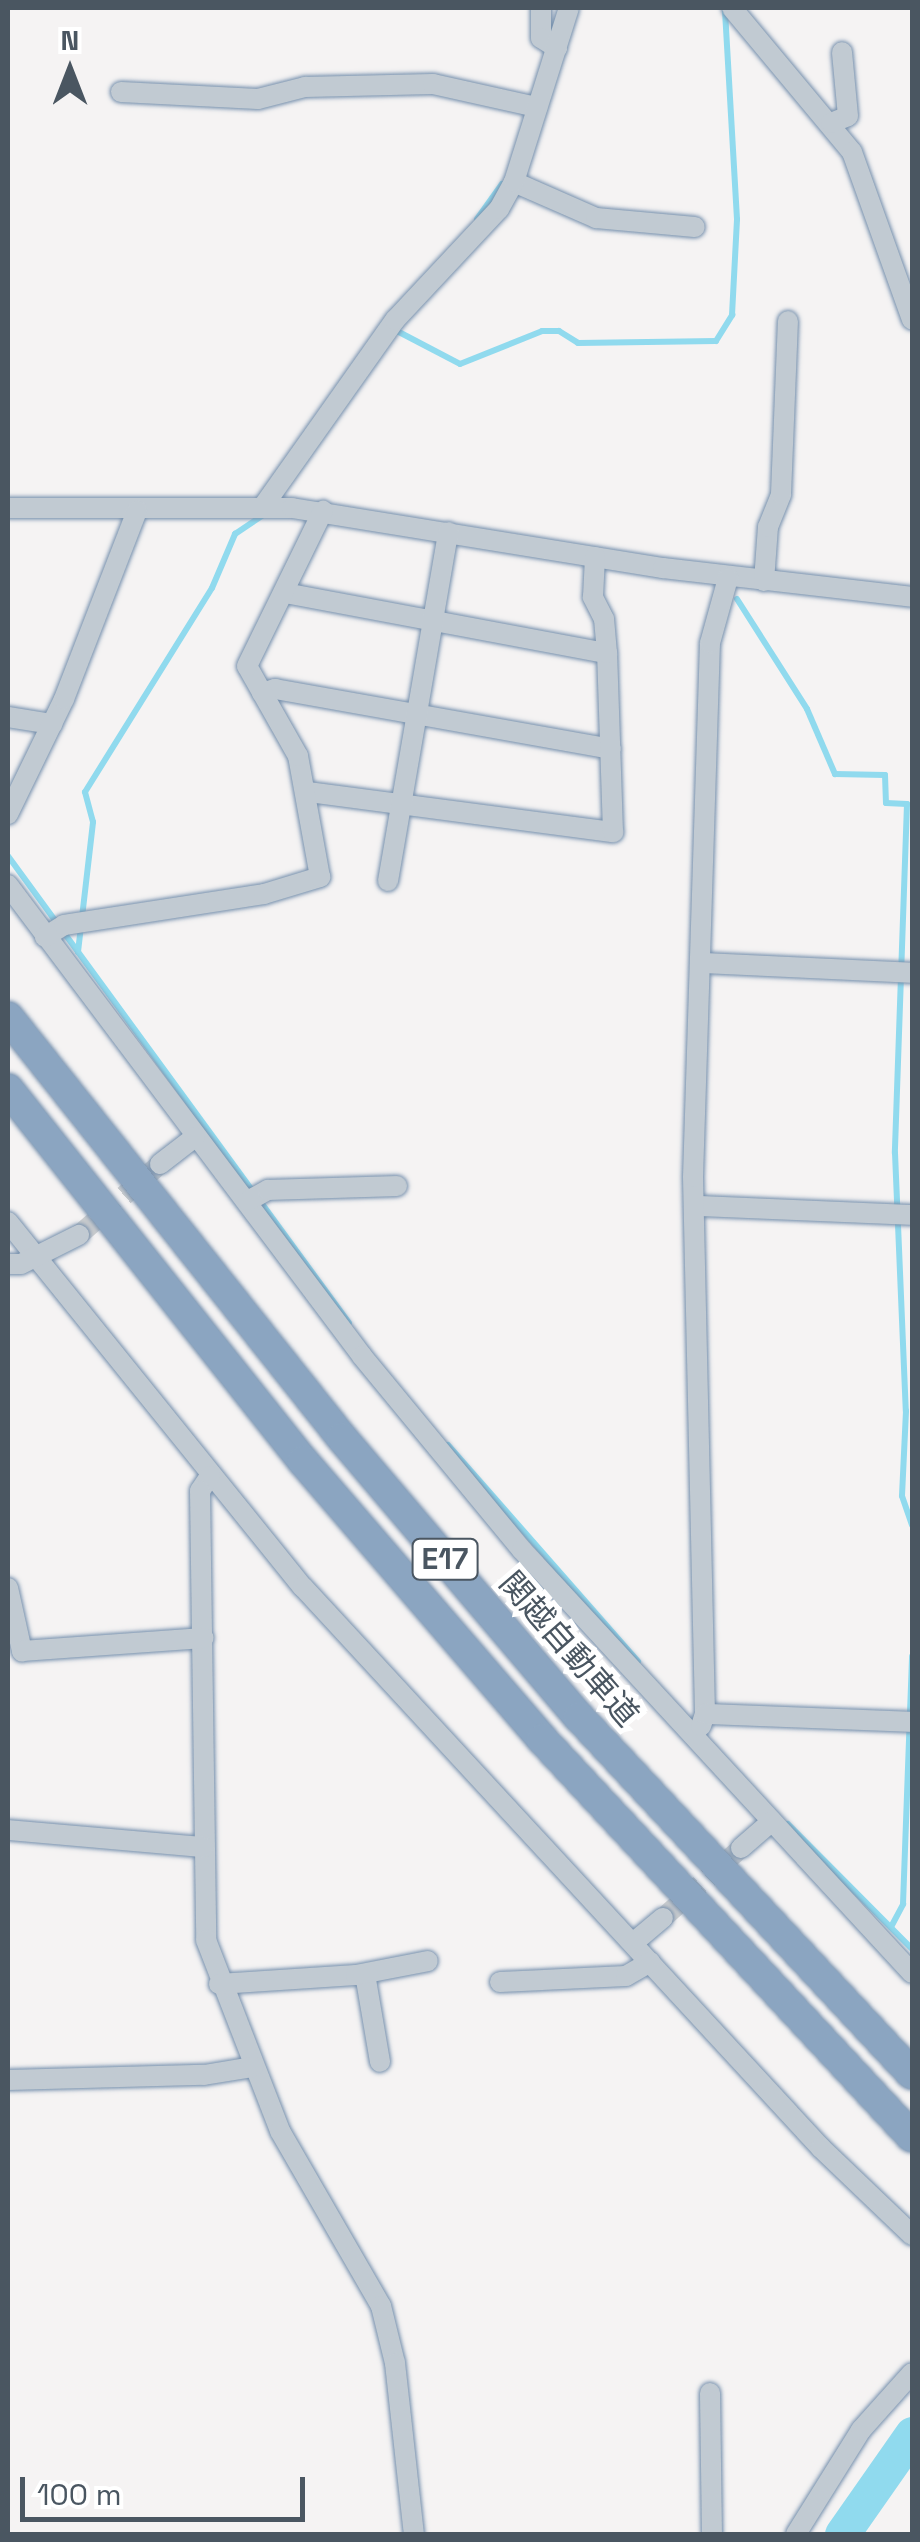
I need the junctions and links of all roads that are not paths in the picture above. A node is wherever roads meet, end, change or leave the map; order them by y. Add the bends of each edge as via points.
1 (541, 8) edge
2 (569, 8) edge
3 (732, 8) edge
4 (550, 46) junction
5 (842, 52) dead end
6 (121, 92) dead end
7 (538, 107) junction
8 (831, 123) junction
9 (514, 182) junction
10 (695, 227) dead end
11 (912, 320) edge
12 (788, 321) dead end
13 (264, 506) junction
14 (8, 508) edge
15 (137, 510) junction
16 (323, 511) junction
17 (448, 532) junction
18 (595, 557) junction
19 (728, 578) junction
20 (764, 581) junction
21 (286, 592) junction
22 (912, 597) edge
23 (434, 622) junction
24 (607, 653) junction
25 (262, 692) junction
26 (416, 716) junction
27 (8, 717) edge
28 (52, 724) junction
29 (611, 749) junction
30 (308, 792) junction
31 (400, 806) junction
32 (8, 814) edge
33 (388, 881) dead end
34 (8, 885) edge
35 (45, 937) junction
36 (703, 963) junction
37 (912, 973) edge
38 (8, 1016) edge
39 (8, 1088) edge
40 (195, 1138) junction
41 (160, 1164) tunnel mouth
42 (397, 1186) dead end
43 (248, 1202) junction
44 (698, 1206) junction
45 (912, 1215) edge
46 (8, 1222) edge
47 (79, 1235) tunnel mouth
48 (35, 1258) junction
49 (8, 1264) edge
50 (210, 1476) junction
51 (8, 1588) edge
52 (204, 1638) junction
53 (705, 1714) junction
54 (912, 1722) edge
55 (695, 1742) junction
56 (771, 1822) junction
57 (8, 1830) edge
58 (203, 1847) junction
59 (741, 1848) tunnel mouth
60 (663, 1918) tunnel mouth
61 (633, 1943) junction
62 (428, 1961) dead end
63 (650, 1962) junction
64 (912, 1973) edge
65 (365, 1974) junction
66 (500, 1982) dead end
67 (219, 1984) junction
68 (380, 2062) dead end
69 (253, 2067) junction
70 (912, 2074) edge
71 (8, 2080) edge
72 (912, 2137) edge
73 (912, 2235) edge
74 (912, 2373) edge
75 (710, 2393) dead end
76 (414, 2534) edge
77 (712, 2534) edge
78 (796, 2534) edge

1 - 4 street
2 - 4 street
3 - 8 street
4 - 7 street
5 - 8 street via 848,116
6 - 7 street via 258,99 305,87 433,84
7 - 9 street
8 - 11 street via 866,180
9 - 10 street via 596,218
9 - 13 street via 486,230 395,320
12 - 20 street via 781,494 768,527
13 - 15 street
13 - 16 street
14 - 15 street
15 - 28 street
16 - 17 street
16 - 21 street
17 - 18 street
17 - 23 street
18 - 19 street
18 - 24 street via 593,597 604,620
19 - 20 street
19 - 36 street via 710,643
20 - 22 street
21 - 23 street
21 - 25 street via 248,661
23 - 24 street
23 - 26 street
24 - 29 street
25 - 26 street
25 - 30 street via 291,739
26 - 29 street
26 - 31 street
27 - 28 street
28 - 32 street
29 - 31 street via 616,823 609,834
30 - 31 street
30 - 35 street via 323,865 316,880 64,925
31 - 33 street
34 - 35 street
35 - 40 street
36 - 37 street
36 - 44 street
38 - 70 highway, 関越自動車道 / E17 via 294,1380 580,1718
39 - 72 highway, E17 via 303,1461 542,1739
40 - 41 street
40 - 43 street
42 - 43 street via 268,1190
43 - 55 street via 362,1356 522,1550
44 - 45 street
44 - 53 street via 692,1281
46 - 48 street
47 - 48 street
48 - 49 street
48 - 50 street
50 - 52 street via 200,1491
50 - 61 street via 303,1587
51 - 52 street via 22,1651
52 - 58 street
53 - 54 street
53 - 55 street
55 - 56 street
56 - 59 street
56 - 64 street
57 - 58 street
58 - 67 street via 204,1921
60 - 61 street
61 - 63 street
62 - 65 street
63 - 66 street via 626,1976
63 - 73 street via 821,2148
65 - 67 street
65 - 68 street
67 - 69 street
69 - 71 street via 204,2075
69 - 76 street via 295,2162 381,2306 395,2363
74 - 78 street via 862,2430
75 - 77 street

